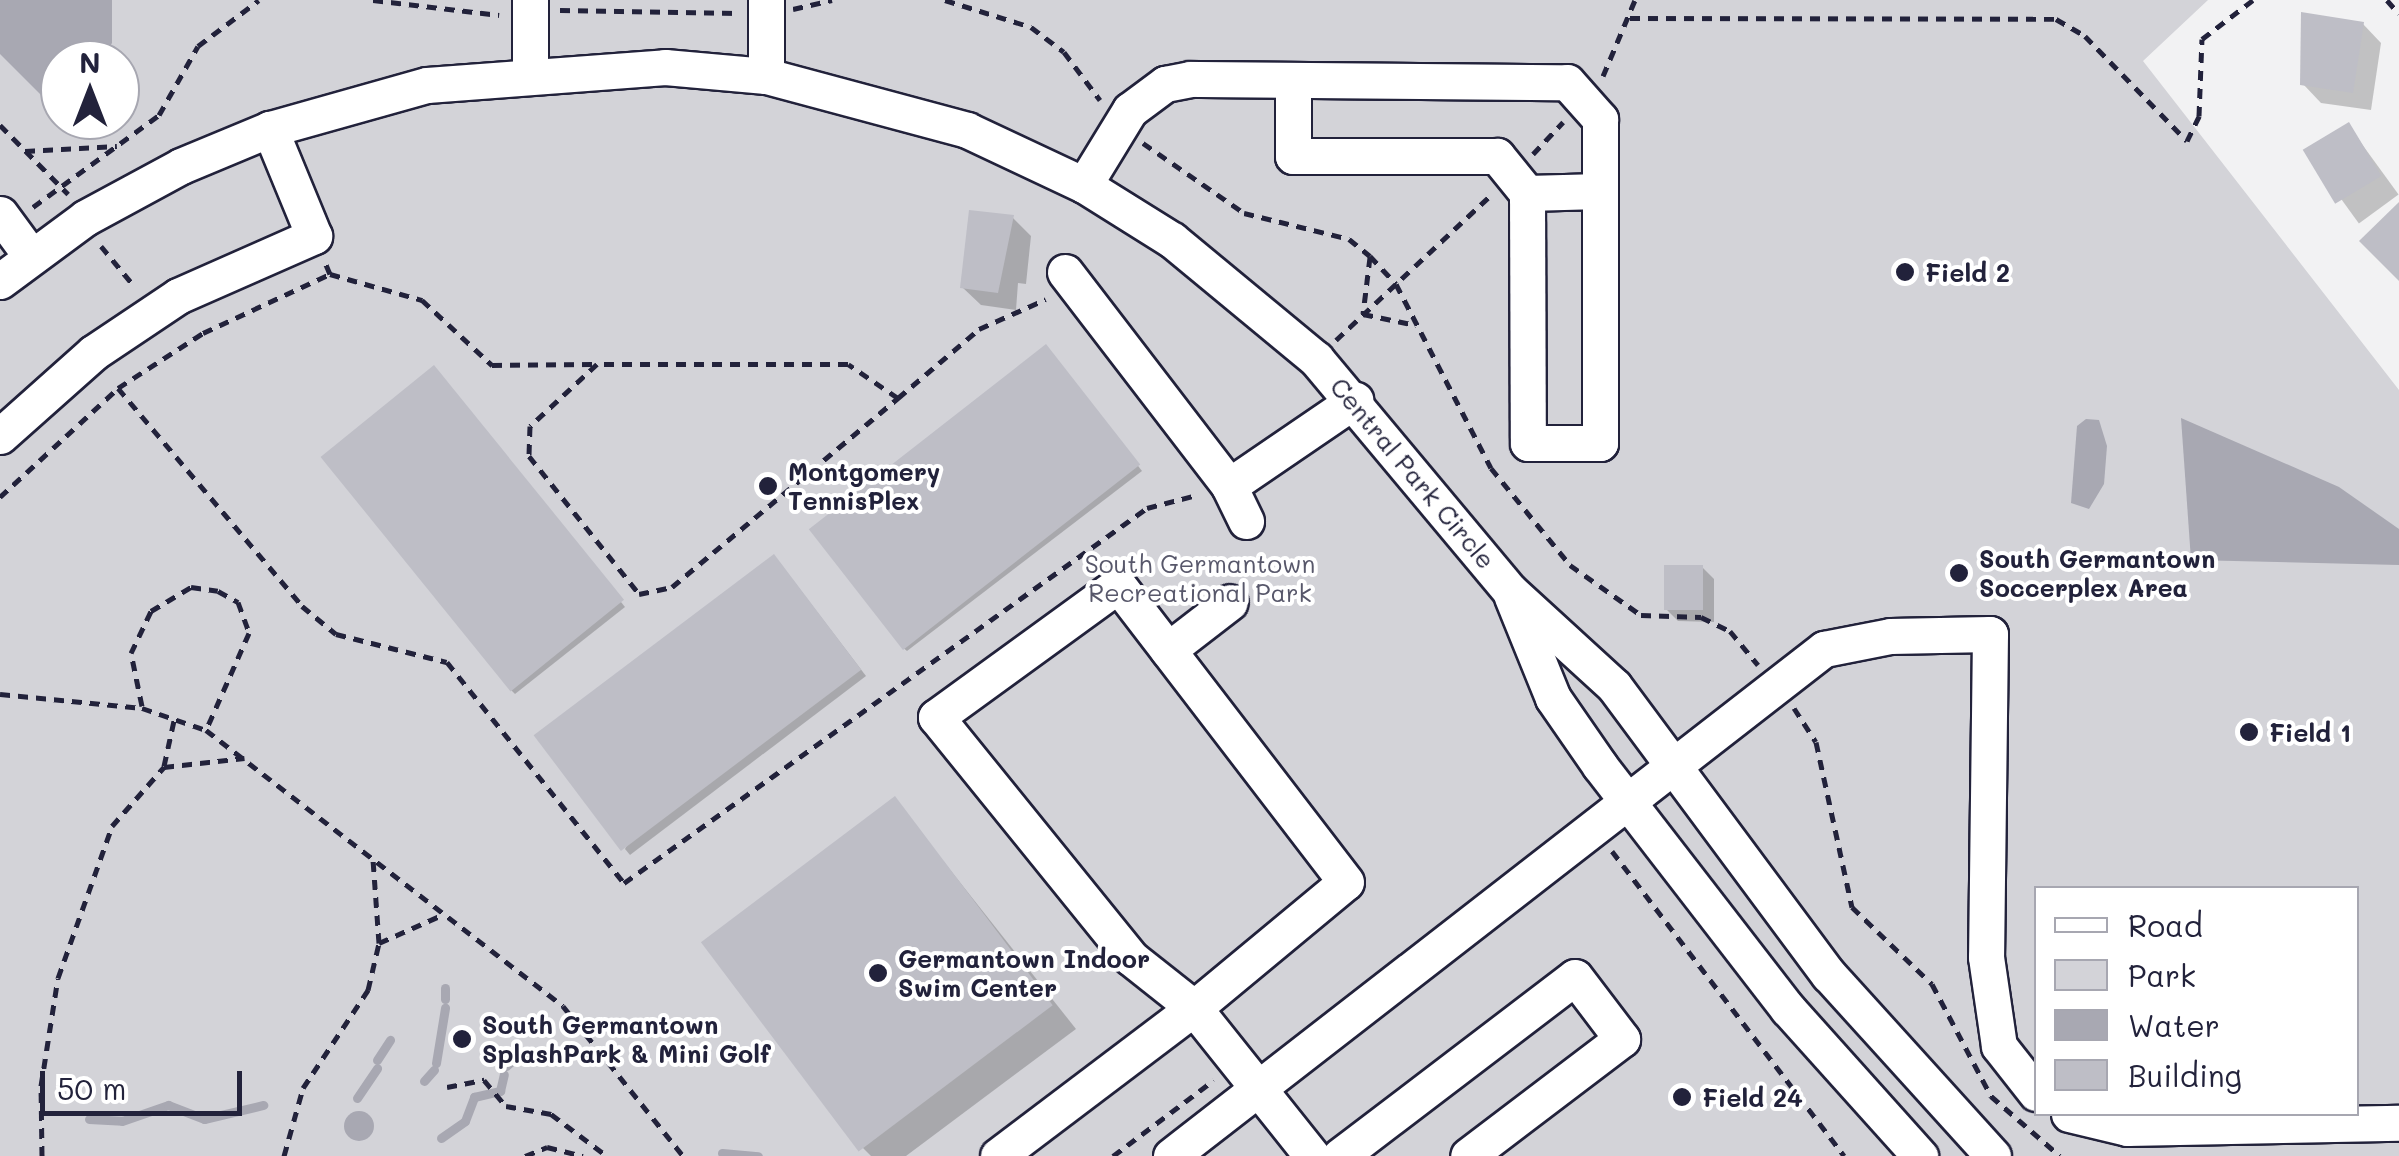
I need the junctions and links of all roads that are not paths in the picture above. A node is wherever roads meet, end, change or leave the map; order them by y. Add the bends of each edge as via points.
1 (530, 7) edge
2 (766, 7) edge
3 (530, 71) junction
4 (766, 76) junction
5 (1293, 80) junction
6 (270, 129) junction
7 (1084, 186) junction
8 (1600, 191) junction
9 (1527, 193) junction
10 (5, 220) edge
11 (31, 256) junction
12 (1071, 280) road end
13 (0, 281) edge
14 (1355, 400) junction
15 (0, 436) edge
16 (1229, 486) junction
17 (1246, 521) dead end
18 (1510, 591) junction
19 (1230, 602) dead end
20 (1168, 650) junction
21 (1674, 771) junction
22 (1619, 813) junction
23 (1194, 1008) junction
24 (1260, 1088) junction
25 (2034, 1091) edge
26 (2076, 1116) edge
27 (2399, 1122) edge
28 (998, 1156) edge
29 (1170, 1156) edge
30 (1312, 1156) edge
31 (1340, 1156) edge
32 (1468, 1156) edge
33 (1920, 1156) edge
34 (1993, 1156) edge

1 - 3 street
2 - 4 street
3 - 4 street, Central Park Circle
3 - 6 street, Central Park Circle via 428,85
4 - 7 street, Central Park Circle via 967,130
5 - 7 street via 1165,84 1123,121
5 - 8 street via 1568,82 1600,119
5 - 9 street via 1293,156 1497,156
6 - 11 street, Central Park Circle via 85,218
6 - 15 street via 314,236 156,310
7 - 14 street, Central Park Circle via 1240,291
8 - 9 street
8 - 9 street via 1600,443 1528,443
10 - 11 street
11 - 13 street, Central Park Circle
12 - 16 street
14 - 16 street
14 - 18 street, Central Park Circle
16 - 17 street
18 - 21 street, Central Park Circle via 1614,686
18 - 22 street, Central Park Circle via 1553,698
19 - 20 street
20 - 23 street via 1346,882
20 - 23 street via 1118,585 936,717 1131,958
21 - 22 street
21 - 25 street via 1824,649 1990,634 1986,957 1999,1046
21 - 34 street, Central Park Circle via 1829,975
22 - 24 street
22 - 33 street, Central Park Circle
23 - 24 street
23 - 28 street
24 - 29 street
24 - 30 street
26 - 27 street via 2127,1128
31 - 32 street via 1575,977 1622,1039

